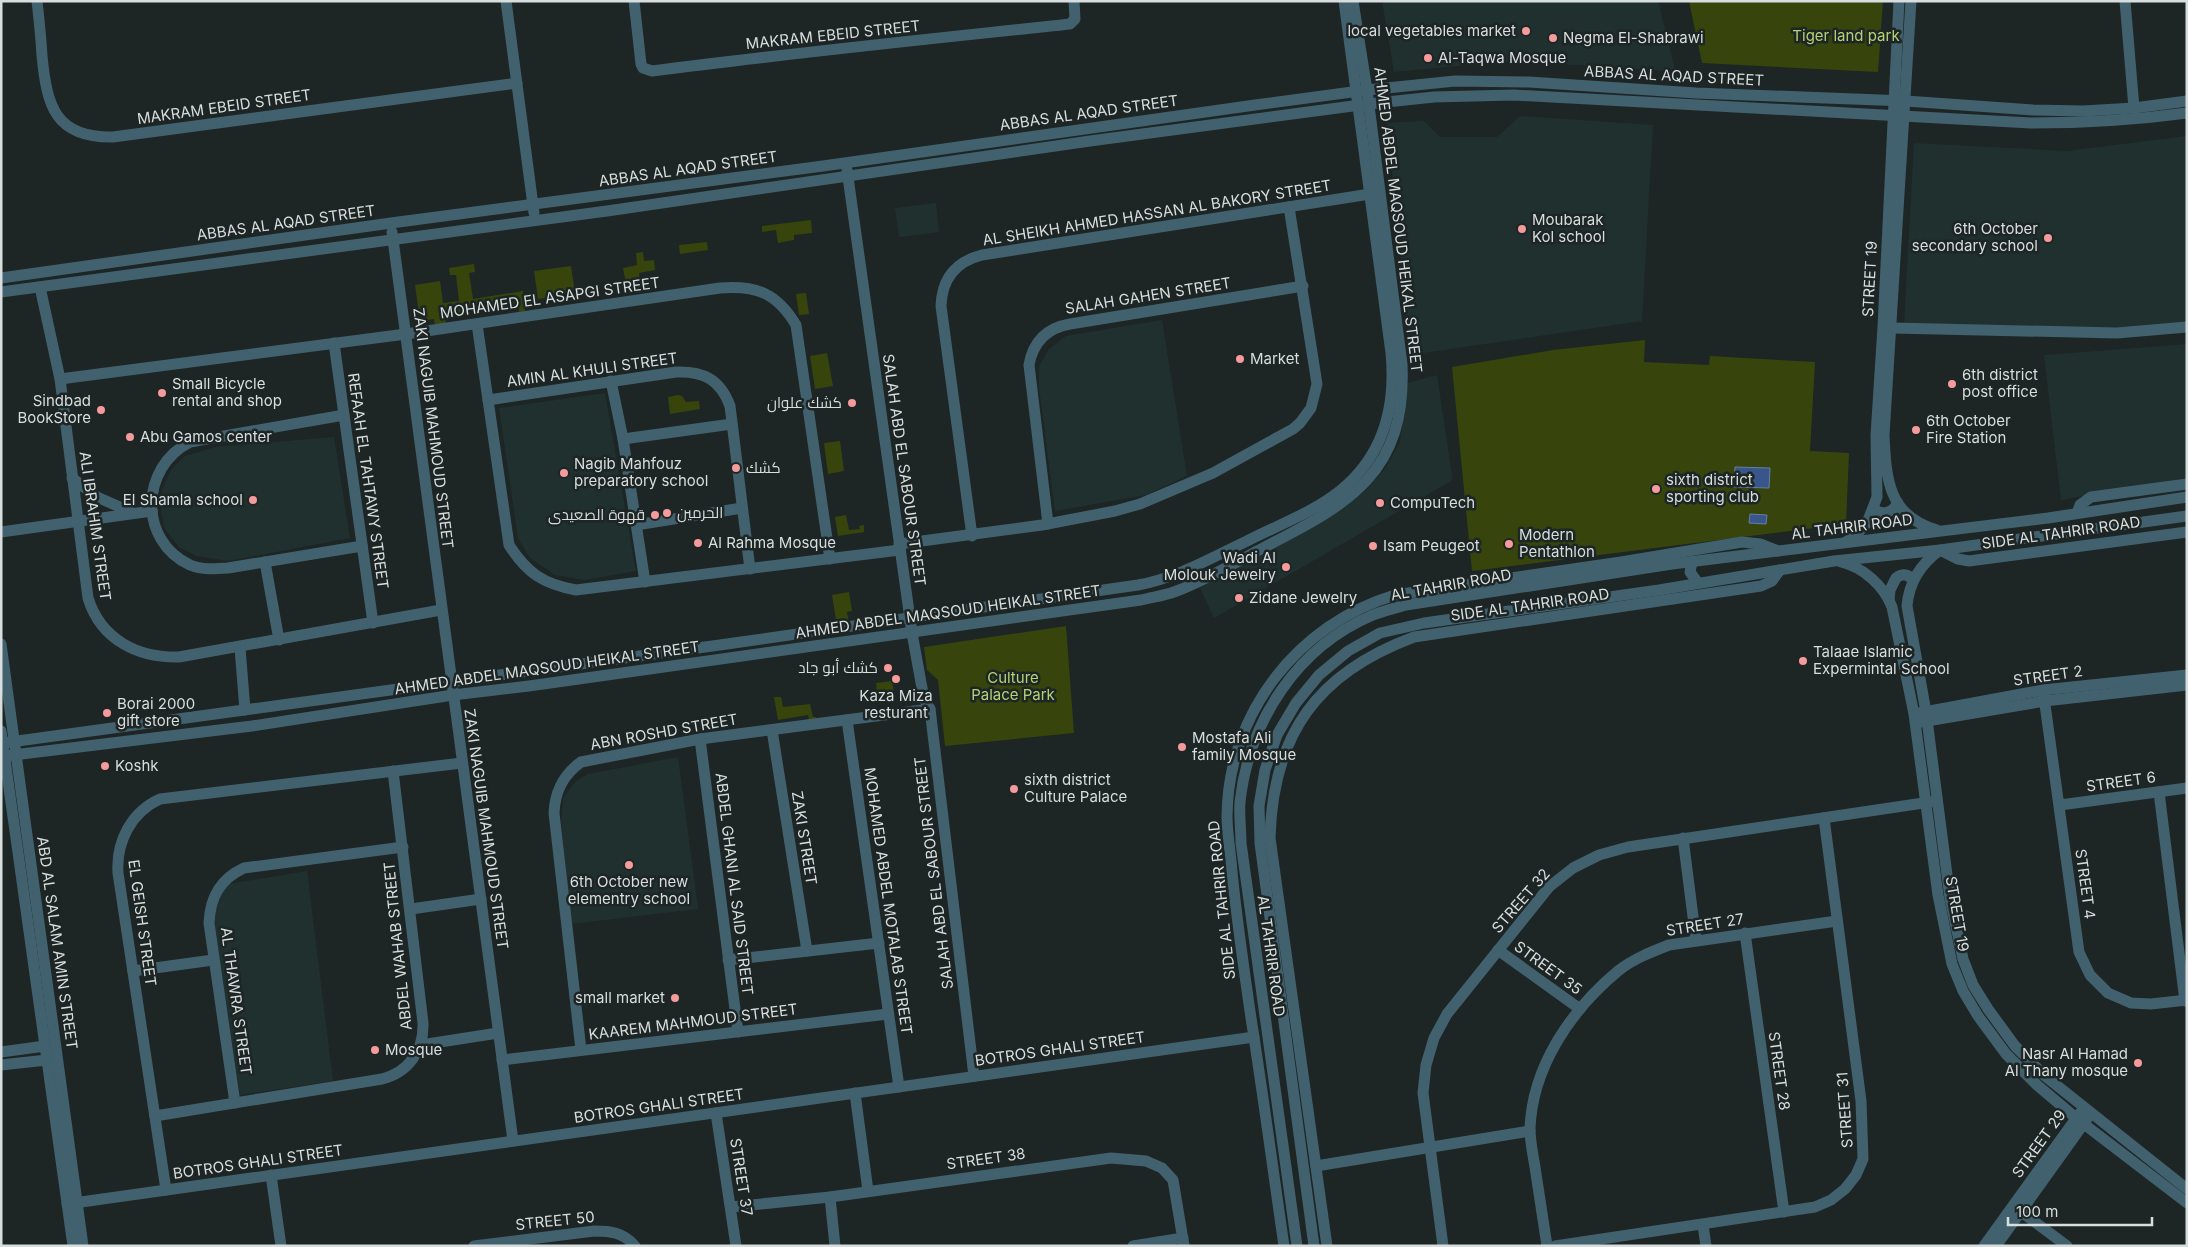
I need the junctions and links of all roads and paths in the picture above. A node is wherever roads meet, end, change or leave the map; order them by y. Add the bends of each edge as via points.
1 (37, 1) edge
2 (506, 1) edge
3 (634, 1) edge
4 (1074, 1) edge
5 (1344, 1) edge
6 (1353, 1) edge
7 (1899, 1) edge
8 (1912, 1) edge
9 (2125, 1) edge
10 (517, 82) junction
11 (1362, 91) junction
12 (1900, 101) junction
13 (2187, 101) edge
14 (1363, 105) junction
15 (2134, 108) junction
16 (2187, 113) edge
17 (1893, 114) junction
18 (1905, 116) junction
19 (846, 163) junction
20 (848, 176) junction
21 (1370, 194) junction
22 (533, 205) junction
23 (1289, 207) junction
24 (535, 221) junction
25 (391, 223) junction
26 (393, 238) junction
27 (1, 278) edge
28 (1303, 286) junction
29 (40, 287) junction
30 (1, 292) edge
31 (477, 324) junction
32 (2187, 327) edge
33 (1893, 328) junction
34 (406, 334) junction
35 (334, 343) junction
36 (60, 379) junction
37 (611, 381) junction
38 (488, 400) junction
39 (344, 415) junction
40 (732, 424) junction
41 (1880, 435) junction
42 (623, 439) junction
43 (72, 478) junction
44 (2187, 484) edge
45 (1355, 485) junction
46 (2187, 497) edge
47 (1898, 504) junction
48 (742, 508) junction
49 (1874, 509) junction
50 (152, 510) junction
51 (135, 513) junction
52 (2076, 514) junction
53 (2187, 516) edge
54 (78, 521) junction
55 (1048, 524) junction
56 (636, 525) junction
57 (1939, 531) junction
58 (1, 532) edge
59 (2187, 532) edge
60 (972, 536) junction
61 (1842, 544) junction
62 (362, 546) junction
63 (899, 547) junction
64 (1940, 550) junction
65 (1779, 551) junction
66 (830, 559) junction
67 (1837, 560) junction
68 (266, 562) junction
69 (1692, 562) junction
70 (1655, 567) junction
71 (750, 569) junction
72 (1780, 570) junction
73 (1913, 581) junction
74 (645, 582) junction
75 (1698, 583) junction
76 (1138, 585) junction
77 (1434, 590) junction
78 (1659, 590) junction
79 (1448, 599) junction
80 (1141, 600) junction
81 (1889, 600) junction
82 (441, 610) junction
83 (910, 619) junction
84 (373, 623) junction
85 (1424, 623) junction
86 (912, 633) junction
87 (1438, 633) junction
88 (279, 640) junction
89 (1, 644) edge
90 (240, 648) junction
91 (2187, 675) edge
92 (451, 682) junction
93 (2187, 686) edge
94 (453, 695) junction
95 (2044, 695) junction
96 (930, 709) junction
97 (245, 710) junction
98 (1927, 716) junction
99 (1914, 719) junction
100 (847, 720) junction
101 (1246, 725) junction
102 (772, 730) junction
103 (6, 738) edge
104 (700, 740) junction
105 (1250, 752) junction
106 (10, 755) junction
107 (462, 763) junction
108 (393, 771) junction
109 (2187, 788) edge
110 (2159, 792) junction
111 (1937, 801) junction
112 (1925, 803) junction
113 (2060, 805) junction
114 (1824, 818) junction
115 (1683, 838) junction
116 (402, 847) junction
117 (481, 899) junction
118 (411, 909) junction
119 (1250, 912) junction
120 (1838, 921) junction
121 (1745, 933) junction
122 (1696, 940) junction
123 (1239, 941) junction
124 (878, 943) junction
125 (1498, 950) junction
126 (807, 951) junction
127 (1274, 957) junction
128 (213, 960) junction
129 (728, 960) junction
130 (1289, 969) junction
131 (133, 971) junction
132 (2186, 1000) edge
133 (1580, 1009) junction
134 (888, 1014) junction
135 (738, 1032) junction
136 (498, 1033) junction
137 (1254, 1037) junction
138 (421, 1045) junction
139 (45, 1046) junction
140 (582, 1050) junction
141 (1, 1052) edge
142 (47, 1060) junction
143 (502, 1060) junction
144 (1, 1065) edge
145 (974, 1076) junction
146 (899, 1087) junction
147 (855, 1093) junction
148 (235, 1103) junction
149 (2088, 1111) junction
150 (716, 1113) junction
151 (155, 1116) junction
152 (1309, 1119) junction
153 (2080, 1121) junction
154 (1530, 1132) junction
155 (1300, 1140) junction
156 (513, 1141) junction
157 (1271, 1148) junction
158 (1430, 1148) junction
159 (1286, 1166) junction
160 (1316, 1166) junction
161 (271, 1175) junction
162 (166, 1190) junction
163 (2187, 1190) edge
164 (868, 1191) junction
165 (830, 1197) junction
166 (2187, 1202) edge
167 (72, 1203) junction
168 (730, 1207) junction
169 (2017, 1209) junction
170 (1784, 1212) junction
171 (1292, 1213) junction
172 (1310, 1213) junction
173 (1703, 1224) junction
174 (1184, 1242) edge
175 (73, 1246) edge
176 (83, 1246) edge
177 (281, 1246) edge
178 (474, 1246) edge
179 (635, 1246) edge
180 (736, 1246) edge
181 (835, 1246) edge
182 (1133, 1246) edge
183 (1284, 1246) edge
184 (1299, 1246) edge
185 (1313, 1246) edge
186 (1328, 1246) edge
187 (1443, 1246) edge
188 (1547, 1246) edge
189 (1555, 1246) edge
190 (1706, 1246) edge
191 (1984, 1246) edge
192 (1996, 1246) edge
193 (2067, 1246) edge

1 - 10 street, MAKRAM EBEID STREET via 50,104 68,126 94,137
2 - 10 street
3 - 4 street, MAKRAM EBEID STREET via 641,64 652,71 801,51 896,44 1070,24 1075,19
5 - 11 street, AHMED ABDEL MAQSOUD HEIKAL STREET
6 - 11 street, AHMED ABDEL MAQSOUD HEIKAL STREET
7 - 12 street, STREET 19
8 - 12 street, STREET 19
9 - 15 street
10 - 22 street
11 - 12 street, ABBAS AL AQAD STREET via 1455,81 1529,82
11 - 14 street, AHMED ABDEL MAQSOUD HEIKAL STREET
11 - 19 street, ABBAS AL AQAD STREET
12 - 15 street, ABBAS AL AQAD STREET via 2032,110
12 - 17 street, STREET 19
12 - 18 street, STREET 19
13 - 15 street, ABBAS AL AQAD STREET
14 - 17 street, ABBAS AL AQAD STREET via 1434,97 1514,95
14 - 20 street, ABBAS AL AQAD STREET
14 - 21 street, AHMED ABDEL MAQSOUD HEIKAL STREET
14 - 45 street, AHMED ABDEL MAQSOUD HEIKAL STREET via 1403,383 1400,412 1392,440 1378,466
16 - 18 street, ABBAS AL AQAD STREET via 2082,123
17 - 18 street, ABBAS AL AQAD STREET
17 - 41 street, STREET 19
18 - 33 street, STREET 19
19 - 20 street, SALAH ABD EL SABOUR STREET
19 - 22 street, ABBAS AL AQAD STREET
20 - 24 street, ABBAS AL AQAD STREET
20 - 63 street, SALAH ABD EL SABOUR STREET
21 - 23 street, AL SHEIKH AHMED HASSAN AL BAKORY STREET
21 - 45 street, AHMED ABDEL MAQSOUD HEIKAL STREET via 1393,382 1382,435
22 - 24 street
22 - 25 street, ABBAS AL AQAD STREET
23 - 28 street
23 - 60 street, AL SHEIKH AHMED HASSAN AL BAKORY STREET via 982,255 970,258 951,272 945,283 941,306
24 - 26 street, ABBAS AL AQAD STREET
25 - 26 street, ZAKI NAGUIB MAHMOUD STREET
25 - 27 street, ABBAS AL AQAD STREET
26 - 29 street, ABBAS AL AQAD STREET
26 - 34 street, ZAKI NAGUIB MAHMOUD STREET
28 - 55 street via 1317,384 1313,406 1300,424 1220,469 1140,504
28 - 55 street, SALAH GAHEN STREET via 1070,324 1047,333 1034,347 1029,365
29 - 30 street, ABBAS AL AQAD STREET
29 - 36 street, ALI IBRAHIM STREET
31 - 34 street, MOHAMED EL ASAPGI STREET
31 - 38 street
31 - 66 street, MOHAMED EL ASAPGI STREET via 739,286 770,296 781,304 796,325
32 - 33 street via 2117,333
33 - 41 street, STREET 19
34 - 35 street, MOHAMED EL ASAPGI STREET
34 - 82 street, ZAKI NAGUIB MAHMOUD STREET
35 - 36 street, MOHAMED EL ASAPGI STREET
35 - 39 street, REFAAH EL TAHTAWY STREET
36 - 43 street, ALI IBRAHIM STREET
37 - 38 street, AMIN AL KHULI STREET
37 - 40 street, AMIN AL KHULI STREET via 676,372 701,374 723,392 730,406
37 - 42 street
38 - 74 street via 509,545 520,561 545,582 568,589
39 - 50 street via 190,442 170,455 161,466 152,494
39 - 62 street, REFAAH EL TAHTAWY STREET
40 - 42 street
40 - 48 street, AMIN AL KHULI STREET
41 - 47 street, STREET 19 via 1887,477
41 - 49 street, STREET 19
42 - 56 street
43 - 51 street via 106,502
43 - 54 street, ALI IBRAHIM STREET
44 - 52 street, SIDE AL TAHRIR ROAD via 2091,497 2080,505
45 - 76 street, AHMED ABDEL MAQSOUD HEIKAL STREET via 1175,576
45 - 80 street, AHMED ABDEL MAQSOUD HEIKAL STREET via 1322,517 1193,585
46 - 52 street, AL TAHRIR ROAD
47 - 49 street via 1887,513
47 - 57 street, STREET 19 via 1919,524
48 - 56 street
48 - 71 street, AMIN AL KHULI STREET
49 - 61 street, STREET 19 via 1862,530
50 - 51 street
50 - 68 street via 160,537 168,549 192,566 228,568
51 - 54 street
52 - 57 street, AL TAHRIR ROAD
53 - 64 street, AL TAHRIR ROAD
54 - 58 street
54 - 90 street, ALI IBRAHIM STREET via 88,598 96,617 111,636 137,651 165,658
55 - 60 street
56 - 74 street
57 - 61 street, AL TAHRIR ROAD
59 - 64 street, SIDE AL TAHRIR ROAD via 1968,560
60 - 63 street
61 - 65 street, AL TAHRIR ROAD
62 - 68 street
62 - 84 street, REFAAH EL TAHTAWY STREET
63 - 66 street
63 - 83 street, SALAH ABD EL SABOUR STREET
64 - 67 street, AL TAHRIR ROAD
64 - 73 street, STREET 19 via 1925,563
65 - 69 street, AL TAHRIR ROAD
65 - 77 street, SIDE AL TAHRIR ROAD via 1742,542
66 - 71 street
67 - 72 street, AL TAHRIR ROAD
67 - 81 street, STREET 19 via 1863,572
68 - 88 street
69 - 70 street, AL TAHRIR ROAD
69 - 75 street via 1690,572
70 - 78 street via 1664,577
70 - 79 street, AL TAHRIR ROAD
71 - 74 street
72 - 75 street, AL TAHRIR ROAD
72 - 87 street, SIDE AL TAHRIR ROAD via 1772,581 1761,586
73 - 81 street via 1904,574 1896,578
73 - 98 street, STREET 19 via 1907,606
75 - 78 street, AL TAHRIR ROAD
76 - 80 street
76 - 83 street, AHMED ABDEL MAQSOUD HEIKAL STREET
77 - 79 street
77 - 101 street, SIDE AL TAHRIR ROAD via 1379,600 1323,630 1277,673
78 - 85 street, AL TAHRIR ROAD
79 - 105 street, AL TAHRIR ROAD via 1406,605 1373,615 1338,634 1306,659 1280,690 1260,725
80 - 86 street, AHMED ABDEL MAQSOUD HEIKAL STREET
81 - 99 street, STREET 19
82 - 84 street, ALI IBRAHIM STREET
82 - 92 street, ZAKI NAGUIB MAHMOUD STREET
83 - 86 street, SALAH ABD EL SABOUR STREET
83 - 92 street, AHMED ABDEL MAQSOUD HEIKAL STREET
84 - 88 street, ALI IBRAHIM STREET
85 - 87 street
85 - 127 street, AL TAHRIR ROAD via 1380,633 1348,651 1313,682 1277,735 1265,770 1259,806 1260,843
86 - 94 street, AHMED ABDEL MAQSOUD HEIKAL STREET
86 - 96 street, SALAH ABD EL SABOUR STREET via 924,698
87 - 130 street, SIDE AL TAHRIR ROAD via 1414,637 1383,649 1354,666 1328,687 1290,741 1278,772 1271,804 1270,838
88 - 90 street, ALI IBRAHIM STREET
89 - 103 street, ABD AL SALAM AMIN STREET
90 - 97 street
91 - 95 street, STREET 2
92 - 94 street, ZAKI NAGUIB MAHMOUD STREET
92 - 97 street, AHMED ABDEL MAQSOUD HEIKAL STREET
93 - 95 street, STREET 2
94 - 106 street, AHMED ABDEL MAQSOUD HEIKAL STREET via 252,726
94 - 107 street, ZAKI NAGUIB MAHMOUD STREET
95 - 98 street, STREET 2
95 - 113 street, STREET 4
96 - 100 street, ABN ROSHD STREET
96 - 145 street, SALAH ABD EL SABOUR STREET
97 - 103 street, AHMED ABDEL MAQSOUD HEIKAL STREET
98 - 99 street, STREET 2
98 - 111 street, STREET 19
99 - 112 street, STREET 19
100 - 102 street, ABN ROSHD STREET
100 - 124 street, MOHAMED ABDEL MOTALAB STREET
101 - 105 street
101 - 123 street, SIDE AL TAHRIR ROAD via 1233,769 1227,817
102 - 104 street, ABN ROSHD STREET
102 - 126 street, ZAKI STREET
103 - 106 street, ABD AL SALAM AMIN STREET
104 - 129 street, ABDEL GHANI AL SAID STREET
104 - 140 street, ABN ROSHD STREET via 581,762 571,769 558,789 554,813
105 - 119 street, AL TAHRIR ROAD via 1240,803 1241,844
106 - 139 street, ABD AL SALAM AMIN STREET
106 - 167 street, ABD AL SALAM AMIN STREET
107 - 108 street, EL GEISH STREET
107 - 117 street, ZAKI NAGUIB MAHMOUD STREET
108 - 116 street, ABDEL WAHAB STREET
108 - 131 street, EL GEISH STREET via 160,799 149,804 126,830 118,851 117,864
109 - 110 street, STREET 6
110 - 113 street, STREET 6
110 - 132 street
111 - 112 street, STREET 32
111 - 149 street, STREET 19 via 1953,915 1963,960 1973,985 2016,1046 2045,1076
112 - 114 street, STREET 32
112 - 153 street, STREET 19 via 1945,935 1962,991 2006,1054
113 - 132 street, STREET 4 via 2079,952 2090,975 2108,993 2131,1003
114 - 115 street, STREET 32
114 - 120 street, STREET 31
115 - 122 street
115 - 125 street, STREET 32 via 1628,847 1599,855 1573,868 1549,887
116 - 118 street, ABDEL WAHAB STREET
116 - 128 street, AL THAWRA STREET via 244,868 235,872 212,898
117 - 118 street
117 - 136 street, ZAKI NAGUIB MAHMOUD STREET
118 - 138 street, ABDEL WAHAB STREET via 423,1023
119 - 123 street
119 - 159 street, AL TAHRIR ROAD
120 - 121 street, STREET 27
120 - 170 street, STREET 31 via 1861,1101 1863,1159 1856,1175 1831,1200 1815,1207
121 - 122 street, STREET 27
121 - 170 street, STREET 28
122 - 133 street, STREET 27 via 1668,945 1643,955 1619,970
123 - 137 street, SIDE AL TAHRIR ROAD
124 - 126 street
124 - 134 street, MOHAMED ABDEL MOTALAB STREET
125 - 133 street, STREET 35
125 - 158 street, STREET 32 via 1448,1014 1434,1038 1423,1092
126 - 129 street
127 - 130 street
127 - 155 street, AL TAHRIR ROAD
128 - 131 street
128 - 148 street, AL THAWRA STREET
129 - 135 street, ABDEL GHANI AL SAID STREET
130 - 152 street, SIDE AL TAHRIR ROAD
131 - 151 street, EL GEISH STREET
133 - 154 street, STREET 27 via 1549,1054 1538,1078
134 - 135 street, KAAREM MAHMOUD STREET
134 - 146 street, MOHAMED ABDEL MOTALAB STREET
135 - 140 street, KAAREM MAHMOUD STREET
136 - 138 street
136 - 143 street, ZAKI NAGUIB MAHMOUD STREET
137 - 145 street, BOTROS GHALI STREET
137 - 157 street, SIDE AL TAHRIR ROAD
138 - 148 street, ABDEL WAHAB STREET via 408,1066 389,1077
139 - 141 street
139 - 142 street, ABD AL SALAM AMIN STREET
140 - 143 street, KAAREM MAHMOUD STREET
142 - 144 street
142 - 167 street, ABD AL SALAM AMIN STREET
143 - 156 street, ZAKI NAGUIB MAHMOUD STREET
145 - 146 street, BOTROS GHALI STREET
146 - 147 street, BOTROS GHALI STREET
147 - 150 street, BOTROS GHALI STREET
147 - 164 street
148 - 151 street, ABDEL WAHAB STREET
149 - 153 street, STREET 29
149 - 163 street, STREET 19
150 - 156 street, BOTROS GHALI STREET
150 - 168 street, STREET 37
151 - 162 street, EL GEISH STREET
152 - 155 street
152 - 160 street, SIDE AL TAHRIR ROAD
153 - 166 street, STREET 19
153 - 169 street, STREET 29
154 - 158 street
154 - 188 street, STREET 27
155 - 172 street, AL TAHRIR ROAD
156 - 161 street, BOTROS GHALI STREET
157 - 159 street
157 - 183 street, SIDE AL TAHRIR ROAD
158 - 160 street
158 - 187 street, STREET 32
159 - 171 street, AL TAHRIR ROAD
160 - 186 street, SIDE AL TAHRIR ROAD
161 - 162 street, BOTROS GHALI STREET
161 - 177 street
162 - 167 street, BOTROS GHALI STREET
164 - 165 street, STREET 38
164 - 174 street, STREET 38 via 1111,1158 1146,1161 1162,1168 1173,1180
165 - 168 street, STREET 38
165 - 181 street
167 - 175 street, ABD AL SALAM AMIN STREET
167 - 176 street, ABD AL SALAM AMIN STREET
168 - 180 street, STREET 37
169 - 191 street, STREET 29
169 - 192 street, STREET 29
169 - 193 street
170 - 173 street, STREET 31
171 - 172 street via 1301,1217
171 - 184 street, AL TAHRIR ROAD
172 - 185 street, AL TAHRIR ROAD
173 - 189 street, STREET 31
173 - 190 street
174 - 182 street
178 - 179 street, STREET 50 via 612,1231 628,1238
184 - 185 street via 1305,1243

